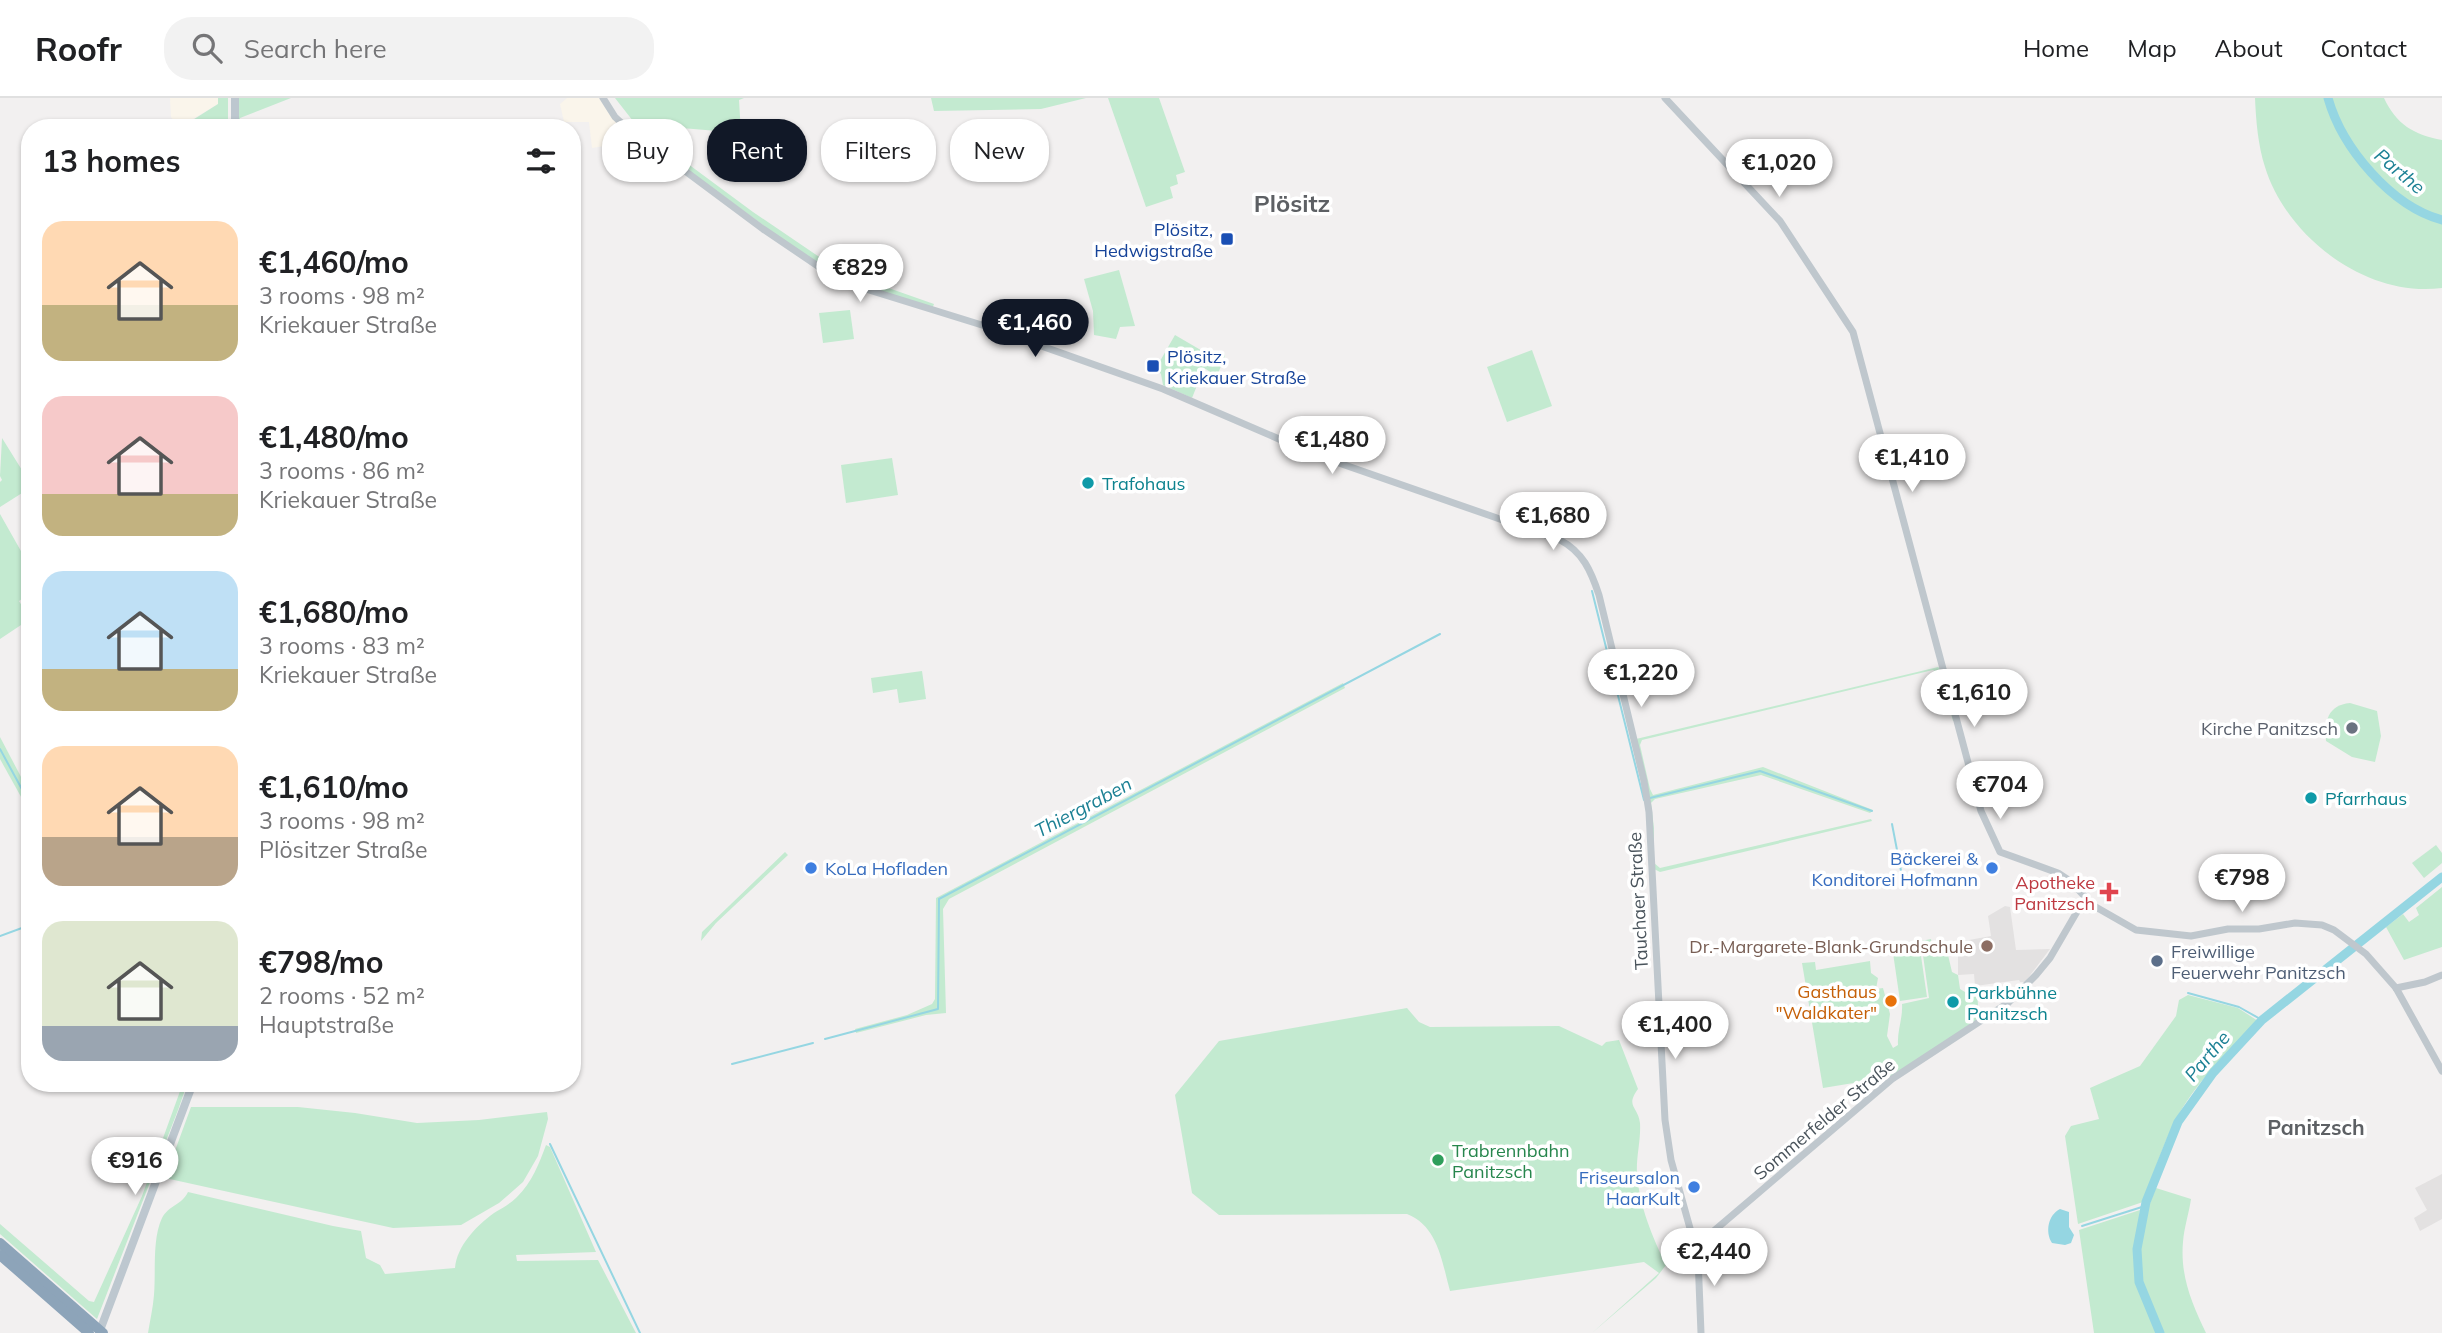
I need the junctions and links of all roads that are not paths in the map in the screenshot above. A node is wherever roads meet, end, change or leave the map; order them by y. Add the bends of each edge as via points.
1 (234, 98) edge
2 (603, 98) edge
3 (1665, 98) edge
4 (235, 119) edge
5 (2085, 898) junction
6 (2442, 975) edge
7 (2394, 985) junction
8 (2442, 1071) edge
9 (190, 1092) edge
10 (0, 1242) edge
11 (1695, 1247) junction
12 (0, 1255) edge
13 (89, 1333) edge
14 (101, 1333) edge
15 (1702, 1333) edge

1 - 4 main road
2 - 11 street, Tauchaer Straße via 626,127 840,281 1163,389 1316,455 1559,540 1582,556 1599,595 1646,791 1667,1133
3 - 5 street via 1780,221 1853,332 1981,811 2000,852 2058,873
5 - 7 street via 2136,930 2191,936 2307,923 2334,930 2360,949
5 - 11 street, Sommerfelder Straße via 2054,952 2008,1003 1892,1079
6 - 7 street
7 - 8 street
9 - 14 main road
10 - 14 highway
11 - 15 street, Tauchaer Straße
12 - 13 highway

